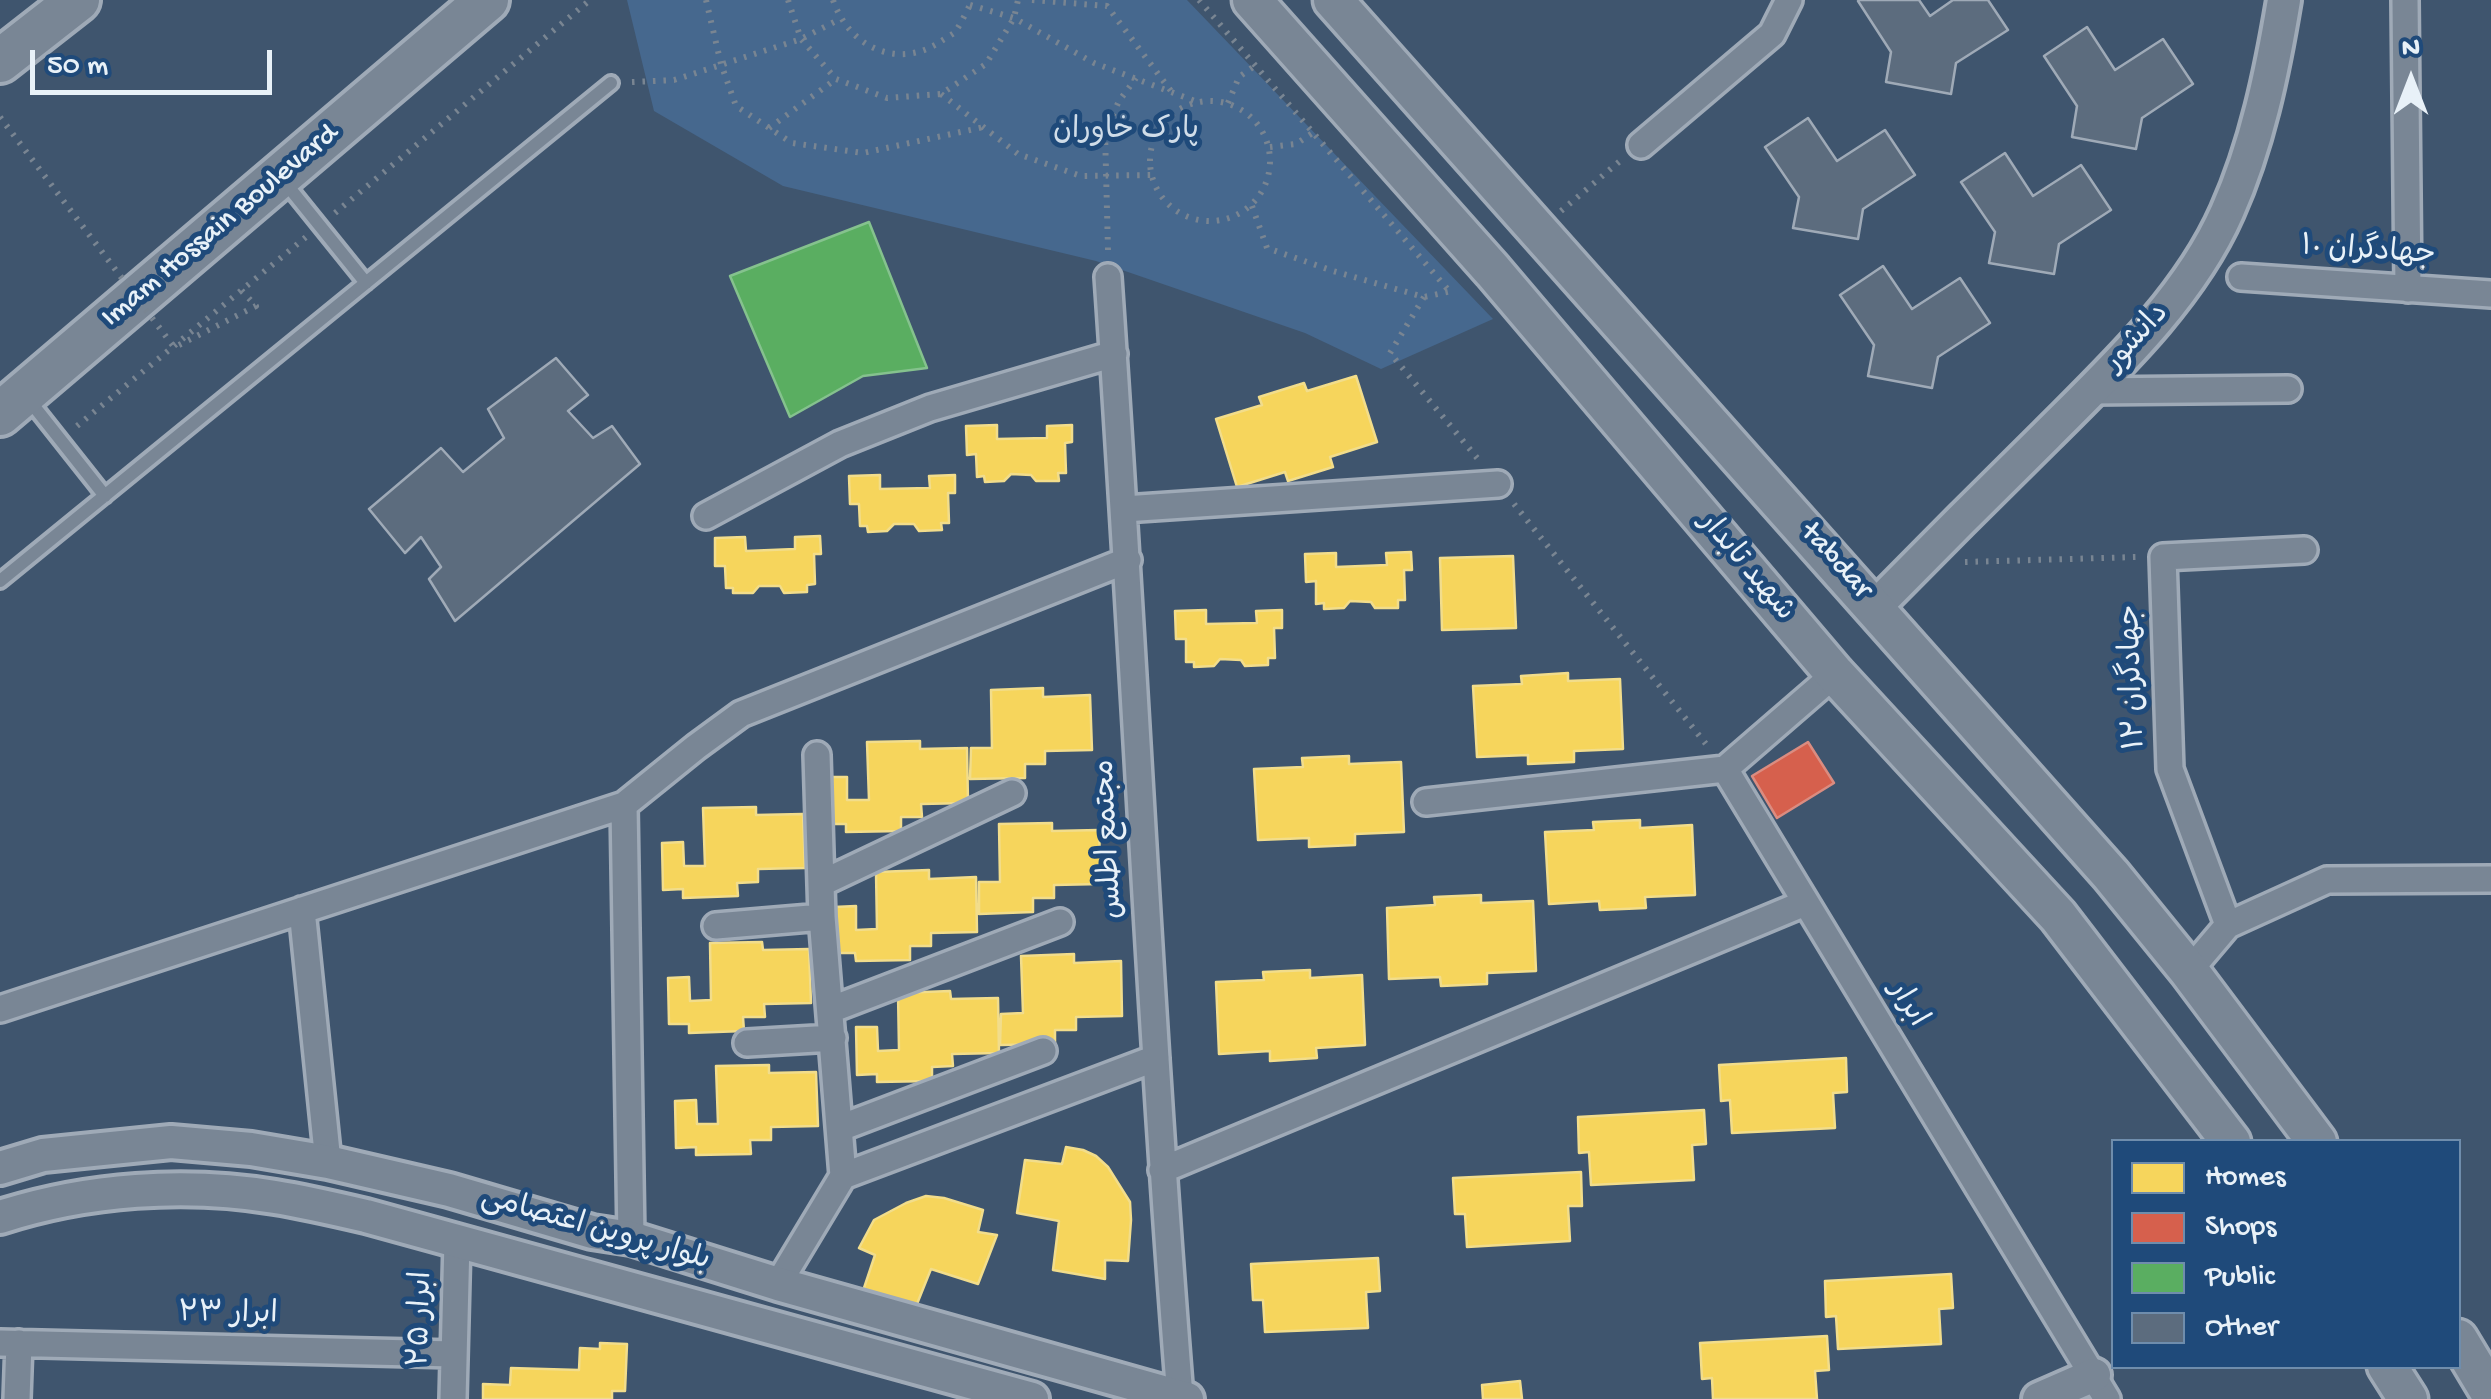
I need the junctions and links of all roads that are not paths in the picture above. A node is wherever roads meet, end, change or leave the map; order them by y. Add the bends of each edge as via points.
1 (78, 0) edge
2 (487, 0) edge
3 (1252, 0) edge
4 (1333, 0) edge
5 (1789, 0) edge
6 (2284, 0) edge
7 (2406, 0) edge
8 (2, 60) edge
9 (610, 83) road end
10 (1641, 145) road end
11 (281, 178) junction
12 (1537, 230) junction
13 (1494, 271) junction
14 (1108, 276) road end
15 (2242, 276) dead end
16 (366, 283) junction
17 (2408, 289) junction
18 (2491, 294) edge
19 (1114, 354) junction
20 (2288, 389) dead end
21 (2091, 391) junction
22 (8, 406) edge
23 (1498, 484) road end
24 (105, 496) junction
25 (1124, 509) junction
26 (706, 516) dead end
27 (2304, 550) dead end
28 (1128, 560) junction
29 (0, 581) edge
30 (1875, 607) junction
31 (1835, 674) junction
32 (816, 755) dead end
33 (1726, 769) junction
34 (1012, 794) dead end
35 (1426, 802) dead end
36 (624, 805) junction
37 (2491, 879) edge
38 (822, 884) junction
39 (1805, 903) junction
40 (302, 910) junction
41 (822, 917) junction
42 (1060, 922) dead end
43 (2228, 925) junction
44 (716, 926) dead end
45 (2188, 971) junction
46 (0, 1010) edge
47 (830, 1010) junction
48 (833, 1038) junction
49 (747, 1043) dead end
50 (1043, 1051) dead end
51 (1156, 1058) junction
52 (840, 1128) junction
53 (2229, 1139) edge
54 (2315, 1139) edge
55 (328, 1162) junction
56 (0, 1168) edge
57 (1162, 1170) junction
58 (843, 1176) junction
59 (0, 1217) edge
60 (631, 1238) junction
61 (458, 1241) junction
62 (778, 1284) junction
63 (10, 1343) edge
64 (2461, 1343) edge
65 (454, 1354) junction
66 (2390, 1369) edge
67 (2101, 1387) edge
68 (2491, 1394) edge
69 (1184, 1398) edge
70 (16, 1399) edge
71 (452, 1399) edge
72 (1032, 1399) edge
73 (2039, 1399) edge
74 (2408, 1399) edge

1 - 8 main road
2 - 11 main road, Imam Hossain Boulevard
3 - 13 main road, شهید تابدار
4 - 12 main road, tabdar
5 - 10 street via 1772,34
6 - 21 street, دانشور via 2254,139 2226,214 2177,296
7 - 17 street
9 - 16 lane
11 - 16 lane
11 - 22 main road, Imam Hossain Boulevard
12 - 13 main road
12 - 30 main road, tabdar
13 - 31 main road, شهید تابدار
14 - 19 street, مجتمع اطلس
15 - 17 street, جهادگران ۱۰
16 - 24 lane
17 - 18 street, جهادگران ۱۰
19 - 25 street, مجتمع اطلس
19 - 26 street via 930,408 840,444
20 - 21 street
21 - 30 street, دانشور
22 - 24 lane via 61,440
23 - 25 street
24 - 29 lane
25 - 28 street, مجتمع اطلس
27 - 43 street, جهادگران ۱۲ via 2164,556 2170,769
28 - 36 street via 742,714
28 - 51 street, مجتمع اطلس
30 - 45 main road, tabdar
31 - 33 street
31 - 53 main road, شهید تابدار via 2058,916
32 - 38 street
33 - 35 street
33 - 39 street, ابرار
34 - 38 street
36 - 40 street
36 - 60 street
37 - 43 street via 2327,880
38 - 41 street
39 - 57 street
39 - 67 street, ابرار
40 - 46 street
40 - 55 street
41 - 44 street
41 - 47 street
42 - 47 street
43 - 45 street
45 - 54 main road, tabdar
47 - 48 street
48 - 49 street
48 - 52 street
50 - 52 street
51 - 57 street, مجتمع اطلس
51 - 58 street
52 - 58 street
55 - 56 street, بلوار پروین اعتصامی via 171,1142 44,1155
55 - 60 street, بلوار پروین اعتصامی
57 - 69 street, مجتمع اطلس
58 - 62 street
59 - 61 street, بلوار پروین اعتصامی via 87,1197 216,1190 366,1216
60 - 62 street, بلوار پروین اعتصامی
61 - 65 street, ابرار ۲۵
61 - 72 street, بلوار پروین اعتصامی
62 - 69 street, بلوار پروین اعتصامی
63 - 65 street, ابرار ۲۳
63 - 70 street
64 - 68 main road
65 - 71 street, ابرار ۲۵
66 - 74 main road
67 - 73 street

